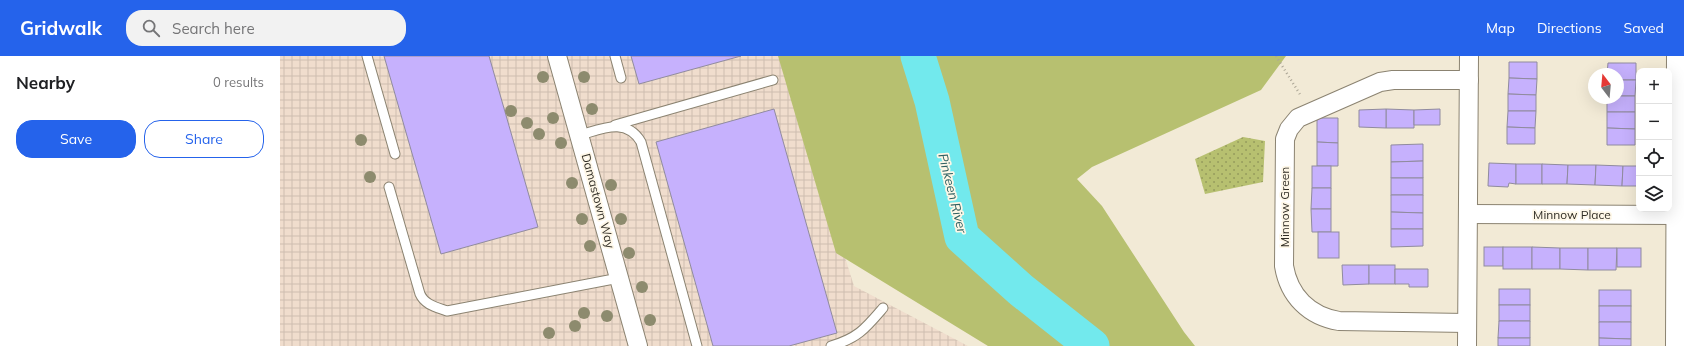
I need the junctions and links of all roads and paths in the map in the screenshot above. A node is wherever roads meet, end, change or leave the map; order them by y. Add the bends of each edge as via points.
1 (367, 56) edge
2 (556, 56) edge
3 (615, 56) edge
4 (1276, 56) edge
5 (1469, 56) edge
6 (1676, 56) edge
7 (621, 78) dead end
8 (773, 80) dead end
9 (1469, 80) junction
10 (1310, 111) junction
11 (608, 127) junction
12 (580, 135) junction
13 (395, 154) dead end
14 (389, 187) dead end
15 (1468, 214) junction
16 (1675, 215) junction
17 (619, 278) junction
18 (1680, 294) edge
19 (884, 308) dead end
20 (1467, 323) junction
21 (638, 346) edge
22 (697, 346) edge
23 (831, 346) edge
24 (1467, 346) edge
25 (1675, 346) edge

1 - 13 lane
2 - 12 street, Damastown Way
3 - 7 lane
4 - 10 path
5 - 9 street
6 - 16 street
8 - 11 lane
9 - 10 street, Minnow Green via 1380,82
9 - 15 street
10 - 20 street, Minnow Green via 1298,118 1285,139 1284,266 1286,277 1298,300 1318,315 1339,321
11 - 12 lane
11 - 22 lane via 628,128 636,134 640,142
12 - 17 street, Damastown Way
14 - 17 lane via 422,300 435,307 447,310
15 - 16 street, Minnow Place
15 - 20 street
16 - 18 street
17 - 21 street, Damastown Way
18 - 25 street
19 - 23 lane via 863,332 846,342
20 - 24 street

